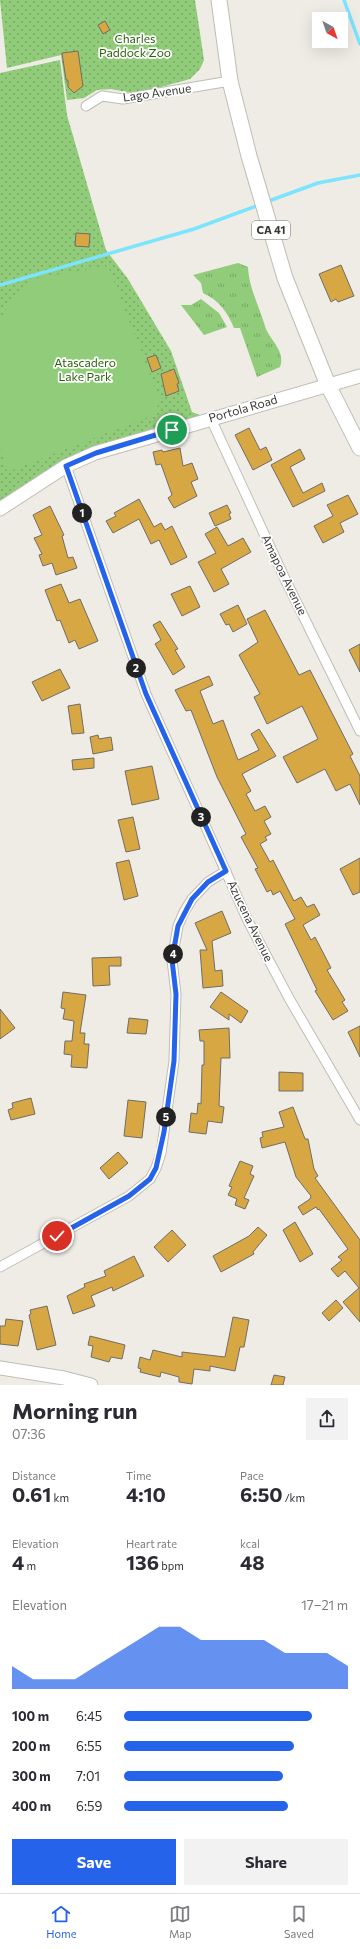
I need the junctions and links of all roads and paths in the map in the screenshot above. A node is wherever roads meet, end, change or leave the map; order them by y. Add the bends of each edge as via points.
1 (219, 0) edge
2 (230, 81) junction
3 (86, 106) dead end
4 (360, 376) edge
5 (328, 385) junction
6 (211, 419) junction
7 (360, 448) edge
8 (66, 466) junction
9 (0, 509) edge
10 (360, 731) edge
11 (226, 871) junction
12 (360, 1120) edge
13 (0, 1267) edge
14 (0, 1368) edge
15 (91, 1385) edge

1 - 2 main road, CA 41 / CA 41
2 - 3 street, Lago Avenue via 123,99 102,96
2 - 5 main road, CA 41 / CA 41 via 285,278
4 - 5 street, Portola Road
5 - 6 street, Portola Road
5 - 7 main road, CA 41 / CA 41
6 - 8 street, Portola Road via 96,453
6 - 10 street, Amapoa Avenue
8 - 9 street, Portola Road
8 - 11 street, Azucena Avenue via 146,694
11 - 12 street, Azucena Avenue via 248,921 290,1000
11 - 13 street via 208,882 192,899 178,926 172,960 176,994 174,1061 160,1153 150,1179 129,1196
14 - 15 street

